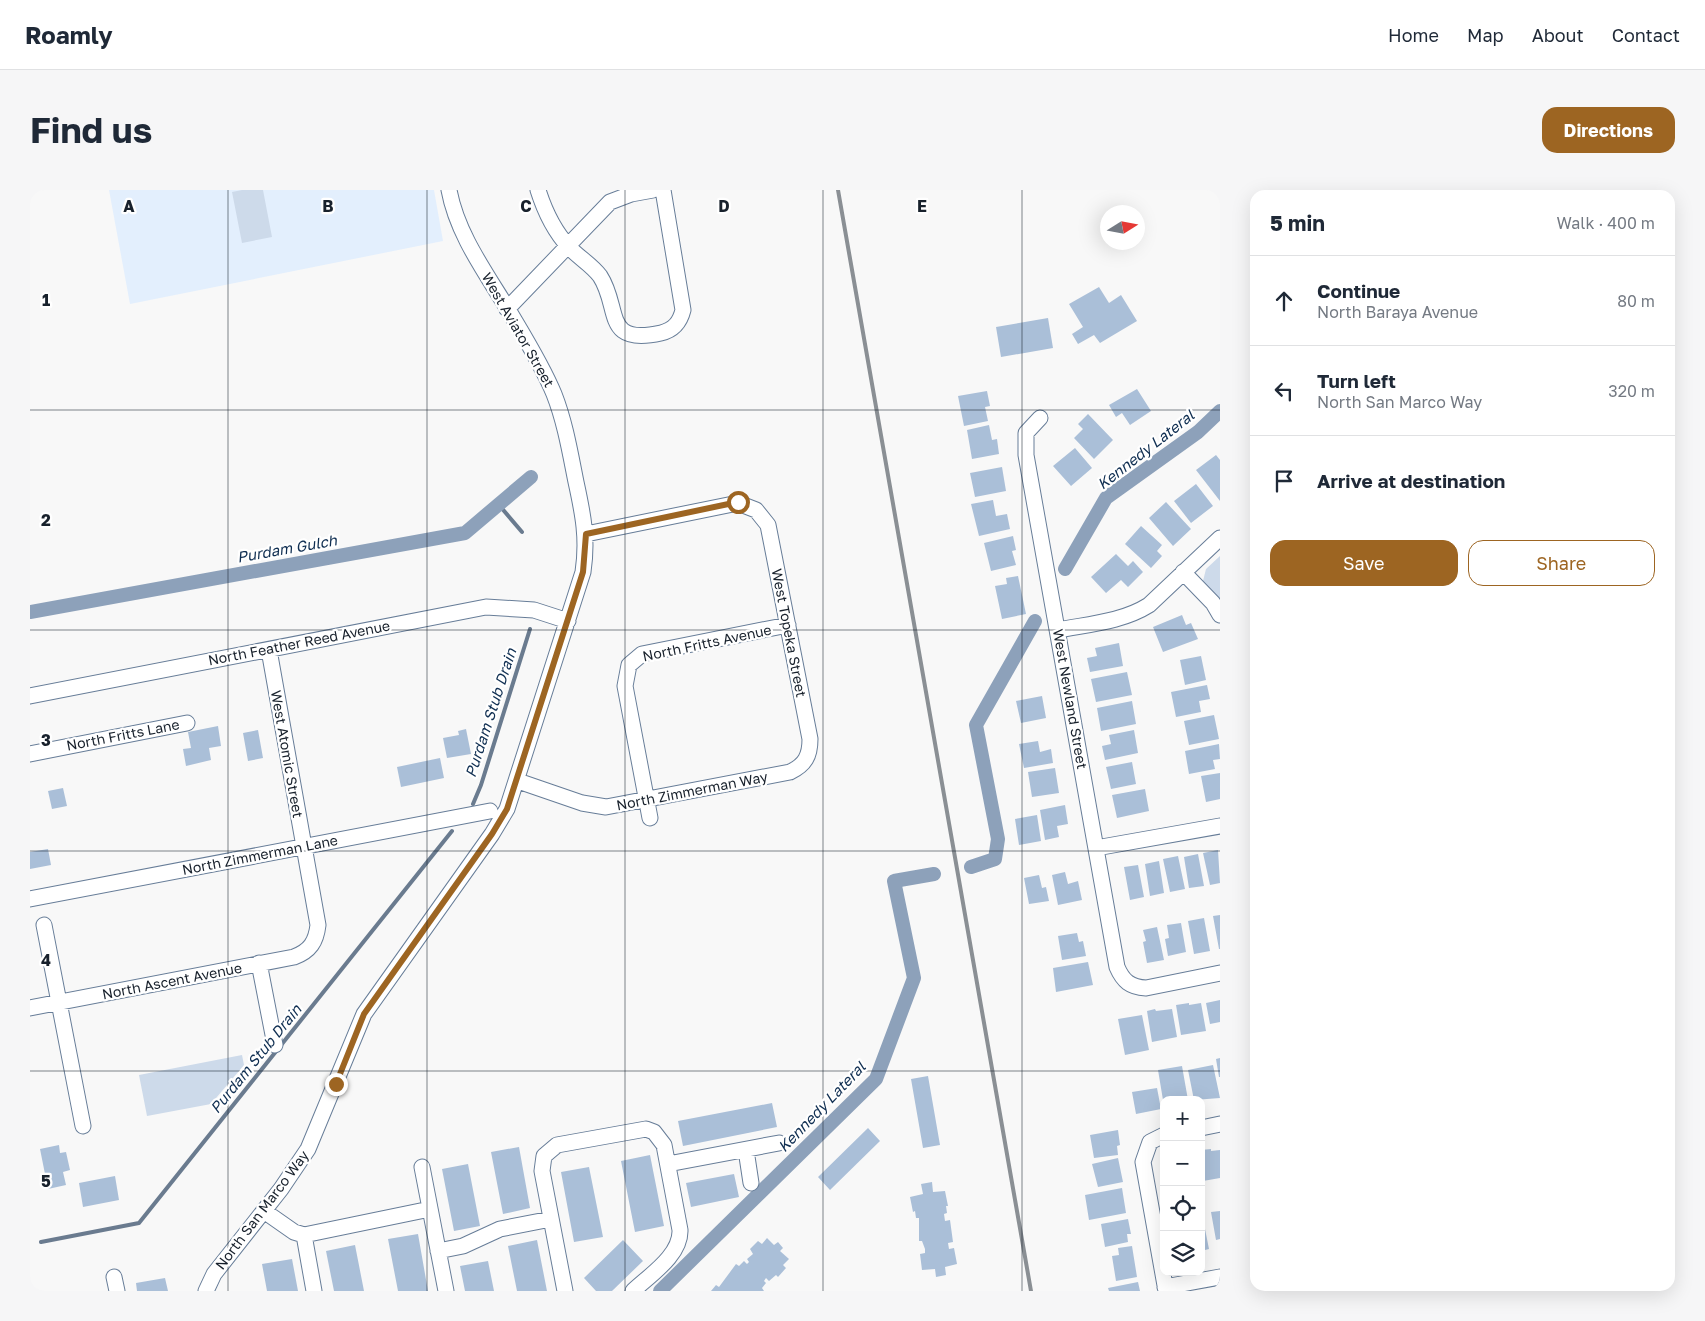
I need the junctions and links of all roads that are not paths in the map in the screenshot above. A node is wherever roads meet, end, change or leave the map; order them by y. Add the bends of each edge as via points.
1 (449, 190) edge
2 (538, 190) edge
3 (653, 190) edge
4 (663, 190) edge
5 (567, 245) junction
6 (508, 309) junction
7 (1040, 418) dead end
8 (586, 534) junction
9 (1220, 538) edge
10 (1183, 572) junction
11 (1220, 615) edge
12 (568, 621) junction
13 (788, 625) junction
14 (1058, 630) junction
15 (269, 650) junction
16 (30, 696) edge
17 (187, 723) dead end
18 (30, 754) edge
19 (806, 759) joint
20 (518, 781) junction
21 (646, 799) junction
22 (490, 811) dead end
23 (650, 818) dead end
24 (1220, 826) edge
25 (304, 847) junction
26 (1096, 848) junction
27 (30, 899) edge
28 (44, 925) dead end
29 (312, 946) joint
30 (259, 963) junction
31 (1220, 973) edge
32 (59, 1003) junction
33 (30, 1008) edge
34 (275, 1045) dead end
35 (1220, 1124) edge
36 (83, 1126) dead end
37 (1205, 1127) edge
38 (1160, 1137) edge
39 (779, 1143) dead end
40 (746, 1150) junction
41 (668, 1164) junction
42 (422, 1167) dead end
43 (751, 1183) dead end
44 (430, 1209) junction
45 (264, 1211) junction
46 (551, 1219) junction
47 (304, 1235) junction
48 (438, 1251) junction
49 (1220, 1277) edge
50 (1165, 1289) edge
51 (206, 1291) edge
52 (314, 1291) edge
53 (446, 1291) edge
54 (564, 1291) edge
55 (633, 1291) edge

1 - 6 street, West Aviator Street via 452,207 474,254
2 - 5 street via 547,213
3 - 5 street via 610,202
4 - 5 street via 682,304 681,317 663,333 638,337 618,325 600,277
5 - 6 street
6 - 8 street, West Aviator Street via 554,394 566,430
7 - 14 street, West Newland Street via 1026,433 1026,455
8 - 12 street, North San Marco Way via 583,572
8 - 13 street, West Topeka Street via 738,502 756,510 768,525
9 - 10 street
10 - 11 street via 1213,603
10 - 14 street via 1137,613
12 - 15 street, North Feather Reed Avenue via 534,610 486,607
12 - 20 street, North San Marco Way
13 - 19 street, West Topeka Street via 810,739
13 - 21 street, North Fritts Avenue via 642,654 629,665 625,686
14 - 26 street, West Newland Street
15 - 16 street, North Feather Reed Avenue
15 - 25 street, West Atomic Street
17 - 18 street, North Fritts Lane
19 - 21 street, North Zimmerman Way via 790,772
20 - 21 street, North Zimmerman Way via 582,804 606,807
20 - 45 street, North San Marco Way via 492,834 364,1014 308,1149
21 - 23 street
22 - 25 street, North Zimmerman Lane
24 - 26 street
25 - 27 street, North Zimmerman Lane
25 - 29 street, West Atomic Street via 318,925
26 - 31 street, West Newland Street via 1117,967 1126,983 1146,988
28 - 32 street
29 - 30 street, North Ascent Avenue via 294,957
30 - 32 street, North Ascent Avenue
30 - 34 street
32 - 33 street, North Ascent Avenue
32 - 36 street
35 - 37 street
38 - 50 street via 1150,1142 1143,1162
39 - 40 street
40 - 41 street
40 - 43 street
41 - 46 street via 664,1145 654,1132 638,1129 557,1145 544,1156 542,1170
41 - 55 street via 680,1241 675,1251
42 - 44 street
44 - 47 street
44 - 48 street
45 - 47 street via 294,1232
45 - 51 street, North San Marco Way via 214,1274
46 - 48 street via 500,1230 463,1246
46 - 54 street
47 - 52 street
48 - 53 street
49 - 50 street

